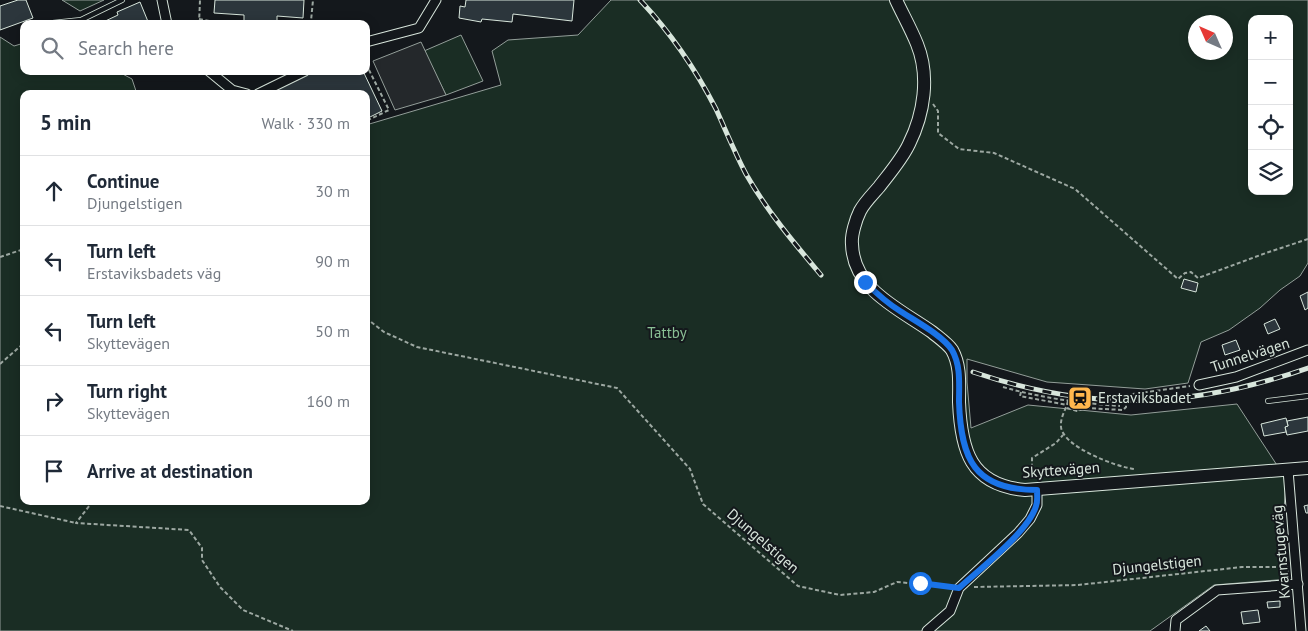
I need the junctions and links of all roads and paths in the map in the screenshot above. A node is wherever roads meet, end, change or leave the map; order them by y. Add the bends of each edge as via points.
1 (122, 0) edge
2 (162, 0) edge
3 (200, 0) edge
4 (313, 0) edge
5 (436, 0) edge
6 (896, 0) edge
7 (199, 19) joint
8 (81, 20) edge
9 (166, 20) edge
10 (204, 20) edge
11 (311, 20) edge
12 (370, 41) edge
13 (370, 72) edge
14 (214, 75) edge
15 (297, 75) edge
16 (232, 90) edge
17 (266, 90) edge
18 (923, 92) junction
19 (370, 119) edge
20 (1308, 239) edge
21 (20, 250) edge
22 (0, 257) edge
23 (370, 321) edge
24 (20, 346) edge
25 (1308, 350) edge
26 (0, 364) edge
27 (1199, 385) joint
28 (1003, 387) dead end
29 (1021, 392) junction
30 (1308, 396) edge
31 (1068, 401) junction
32 (1268, 401) dead end
33 (1120, 406) dead end
34 (1067, 407) junction
35 (1064, 435) junction
36 (1308, 468) edge
37 (1136, 470) dead end
38 (1288, 470) junction
39 (1039, 486) junction
40 (90, 505) edge
41 (0, 506) edge
42 (76, 522) junction
43 (1296, 567) junction
44 (1298, 584) junction
45 (959, 588) junction
46 (293, 631) edge
47 (927, 631) edge
48 (1175, 631) edge
49 (1300, 631) edge

1 - 8 lane
2 - 9 street
3 - 7 path
4 - 11 path
5 - 12 street via 419,28
6 - 18 street, Skyttevägen via 918,46 924,75
7 - 10 path
13 - 19 path via 390,110
14 - 16 street
15 - 17 street
18 - 20 path via 938,111 938,133 959,149 994,153 1075,189 1178,279 1190,272 1198,278
18 - 39 street, Skyttevägen via 923,106 909,144 860,210 852,241 854,262 865,282 881,298 928,329 951,349 959,368 965,449 975,467 983,476 1010,489
21 - 22 path
23 - 45 path, Djungelstigen via 384,332 417,347 617,388 690,469 703,504 798,586 840,595 874,592 897,582
24 - 26 path
25 - 27 street, Tunnelvägen via 1236,377
27 - 34 path via 1126,396 1123,410 1086,408 1077,411
28 - 29 path
29 - 31 path
29 - 34 path via 1020,396
30 - 32 lane
31 - 33 path
31 - 34 path
34 - 35 path via 1062,414
35 - 37 path via 1098,459
35 - 39 path via 1032,458
36 - 38 street, Skyttevägen
38 - 39 street, Skyttevägen
38 - 43 street, Kvarnstugeväg
39 - 45 street via 1037,505 1030,519
40 - 42 path
41 - 42 path
42 - 46 path via 189,530 202,548 202,560 220,587 243,610
43 - 44 street, Kvarnstugeväg
43 - 45 path, Djungelstigen via 1242,567 1078,585
44 - 48 street via 1217,590 1176,620
44 - 49 street, Kvarnstugeväg
45 - 47 street via 950,611

